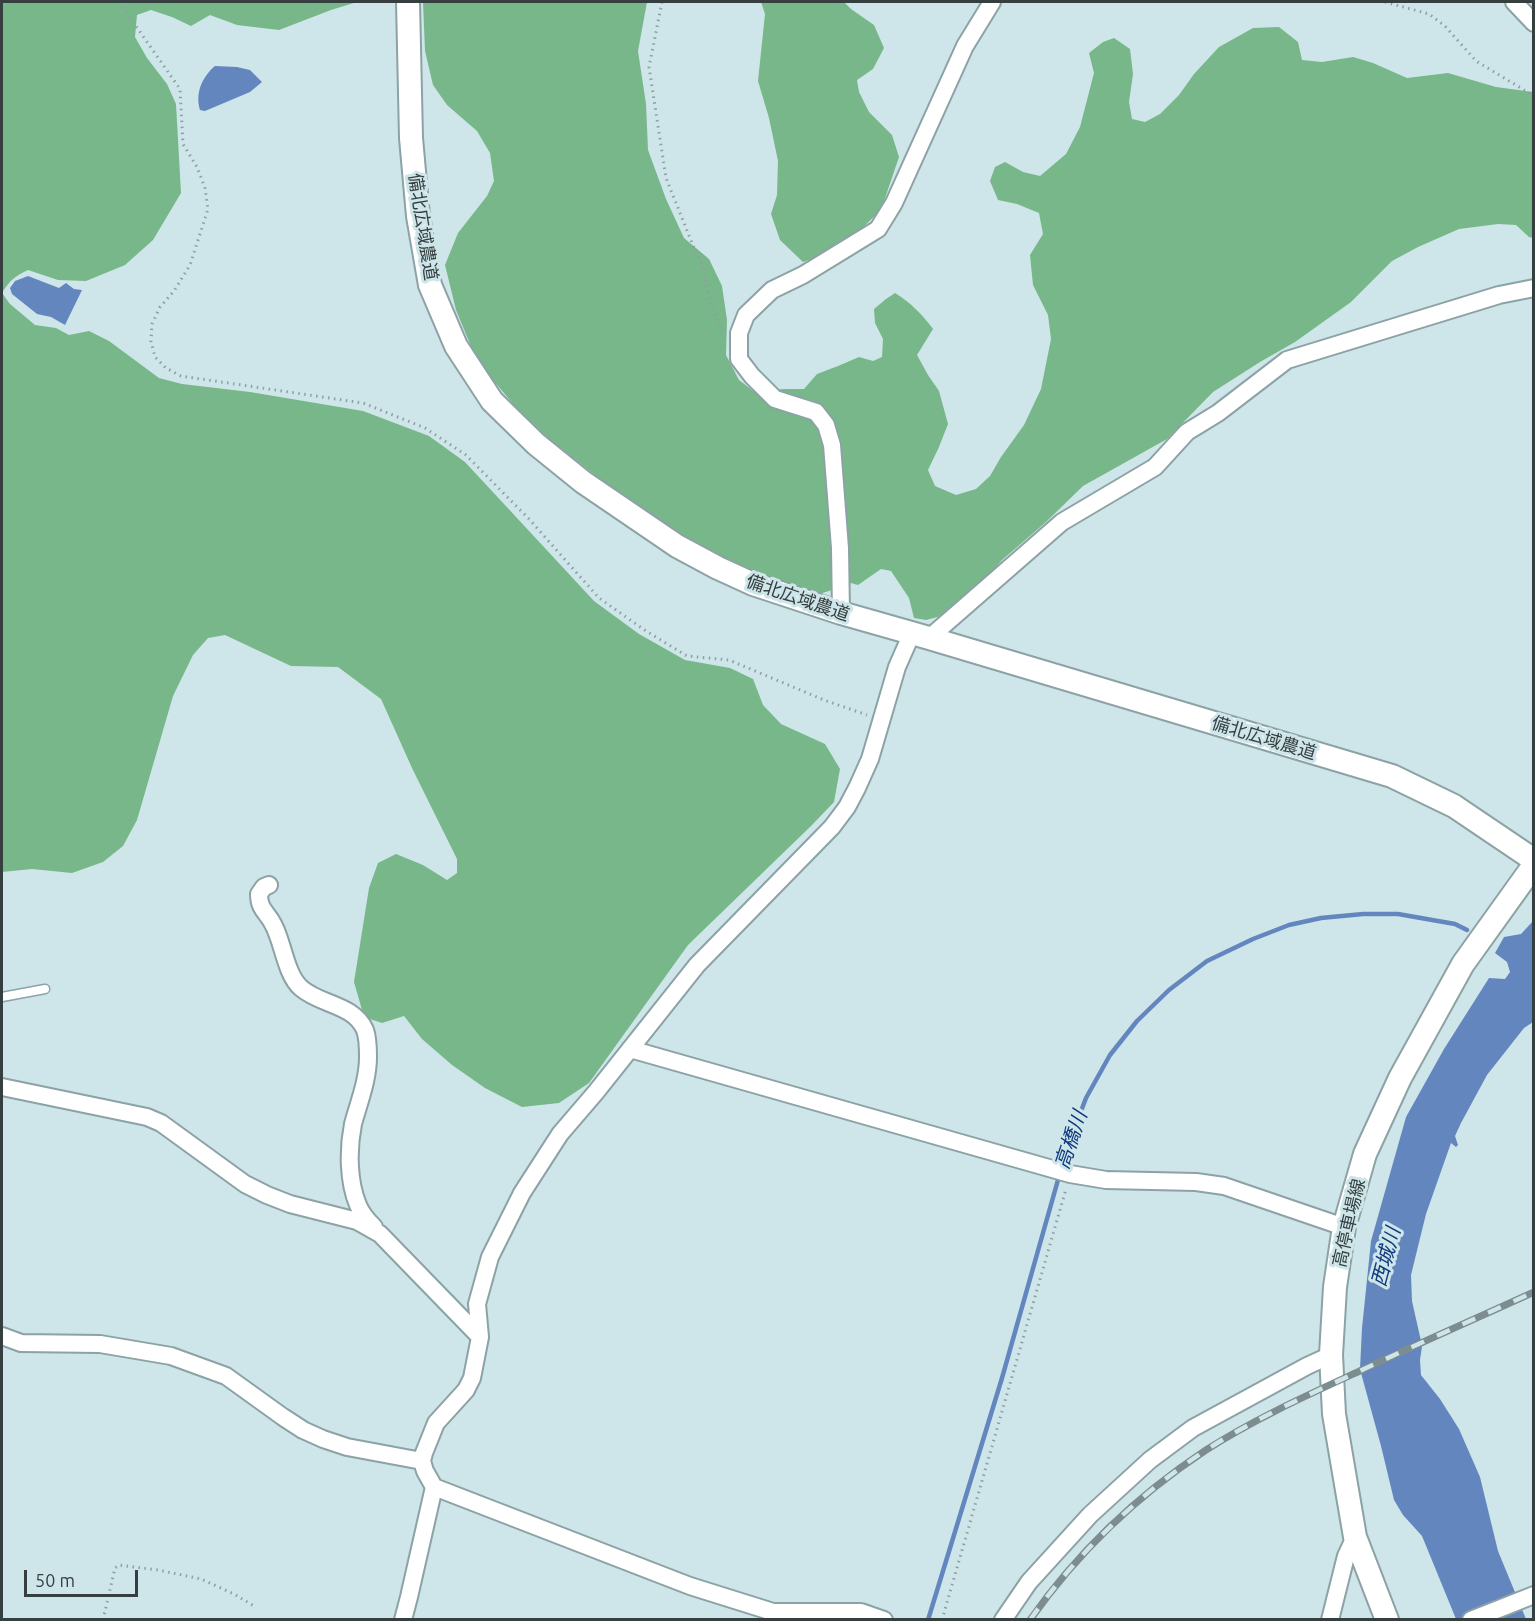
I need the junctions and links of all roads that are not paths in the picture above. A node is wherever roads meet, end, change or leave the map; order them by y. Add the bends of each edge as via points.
1 (408, 2) edge
2 (992, 2) edge
3 (1514, 2) edge
4 (1533, 23) edge
5 (1533, 288) edge
6 (841, 613) junction
7 (921, 635) junction
8 (1533, 860) edge
9 (1533, 865) edge
10 (269, 885) dead end
11 (45, 989) dead end
12 (2, 997) edge
13 (630, 1049) junction
14 (2, 1087) edge
15 (1344, 1227) junction
16 (380, 1234) junction
17 (2, 1336) edge
18 (480, 1337) junction
19 (1331, 1355) junction
20 (422, 1461) junction
21 (434, 1487) junction
22 (1356, 1537) junction
23 (1533, 1595) edge
24 (403, 1620) edge
25 (884, 1620) edge
26 (1003, 1620) edge
27 (1330, 1620) edge
28 (1387, 1620) edge
29 (1471, 1620) edge

1 - 6 street, 備北広域農道 via 411,138 418,216 430,285 456,346 492,401 583,482 678,546 753,584
2 - 6 street via 965,46 899,192 878,229 772,290 746,315 739,333 739,359 752,376 775,399 816,412 826,425 832,445
3 - 4 street
5 - 7 street via 1287,360 1187,432 1155,467 1062,522
6 - 7 street, 備北広域農道
7 - 8 street, 備北広域農道 via 1392,776 1454,806
7 - 13 street via 897,667 870,759 847,807 696,965
9 - 15 street, 高停車場線 via 1463,964 1400,1078 1365,1154
10 - 16 street via 259,894 260,907 276,928 297,984 309,994 348,1011 365,1030 368,1062 353,1126 351,1181 359,1207
11 - 12 lane
13 - 15 street via 1064,1173 1106,1180 1224,1186
13 - 18 street via 560,1134 522,1193 490,1257 477,1304
14 - 16 street via 147,1117 267,1195 357,1221
15 - 19 street, 高停車場線
16 - 18 street
17 - 20 street via 21,1343 100,1344 171,1356 226,1376 303,1430 323,1439
18 - 20 street via 472,1378 436,1423
19 - 22 street, 高停車場線 via 1334,1414
19 - 26 street via 1193,1428 1150,1460 1090,1515 1029,1582
20 - 21 street
21 - 24 street
21 - 25 street via 690,1586 773,1612 861,1612
22 - 27 street via 1346,1556
22 - 28 street, 高停車場線
23 - 29 street

